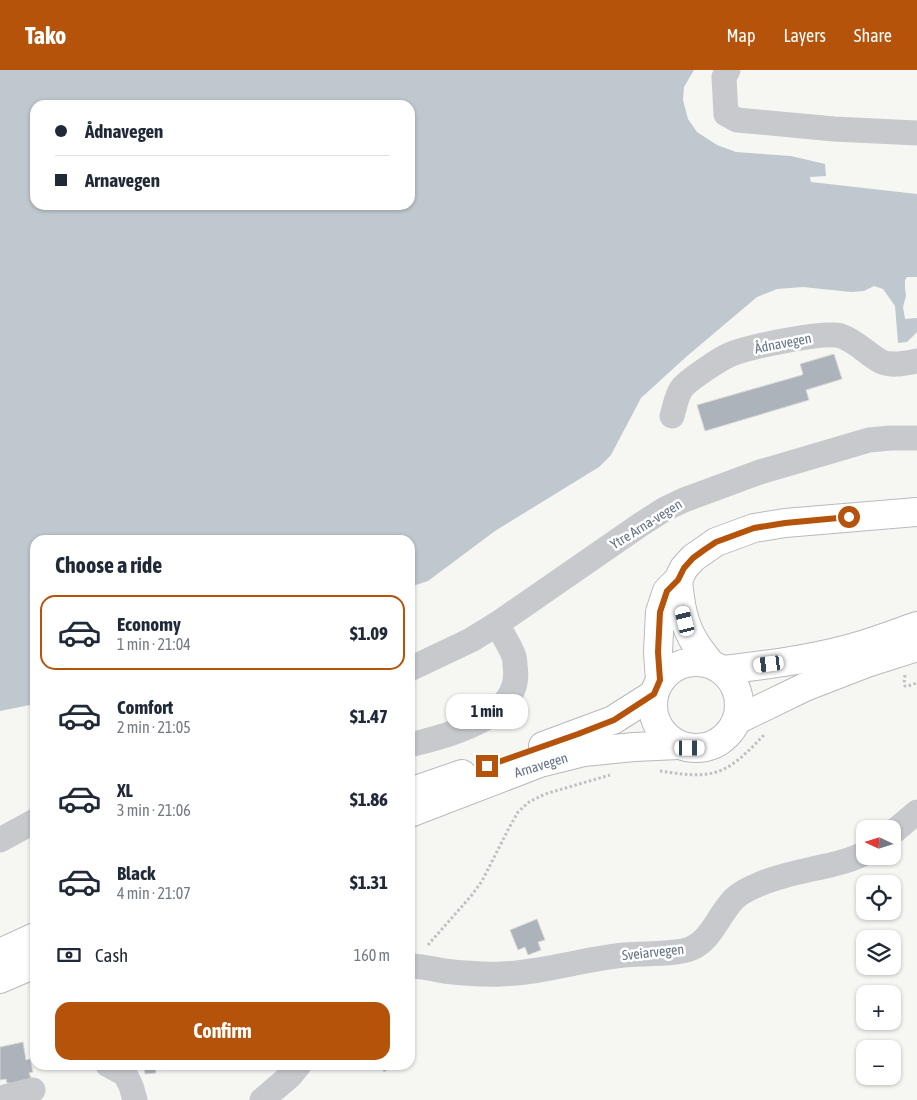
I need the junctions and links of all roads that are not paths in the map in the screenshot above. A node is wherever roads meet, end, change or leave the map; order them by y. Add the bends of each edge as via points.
1 (728, 70) edge
2 (917, 133) edge
3 (917, 361) edge
4 (672, 416) dead end
5 (913, 439) edge
6 (917, 512) edge
7 (678, 580) junction
8 (496, 624) junction
9 (917, 626) edge
10 (917, 647) edge
11 (717, 666) junction
12 (415, 667) edge
13 (657, 687) junction
14 (737, 720) junction
15 (415, 744) edge
16 (679, 745) junction
17 (415, 790) edge
18 (415, 811) edge
19 (917, 812) edge
20 (30, 824) edge
21 (901, 826) edge
22 (0, 840) edge
23 (856, 857) edge
24 (30, 939) edge
25 (0, 953) edge
26 (416, 959) edge
27 (30, 966) edge
28 (0, 979) edge
29 (117, 1070) edge
30 (295, 1070) edge
31 (34, 1090) dead end
32 (2, 1100) edge
33 (135, 1100) edge
34 (262, 1100) edge

1 - 2 street via 724,77 726,114 738,120
3 - 4 street, Ådnavegen via 881,362 857,344 834,335 769,344 728,355 684,386 678,394
5 - 8 street, Ytre Arna-vegen via 869,440 760,472 684,500 640,525
6 - 7 main road via 754,528 716,542 693,558
7 - 11 main road via 685,621 695,643
7 - 13 main road via 667,591 660,612
8 - 12 street, Ytre Arna-vegen via 471,640
8 - 15 street via 514,655 517,674 512,692 503,706 488,718
9 - 11 main road via 813,657 769,664
10 - 14 main road via 805,687
11 - 13 main road via 688,662 668,672
11 - 14 main road via 732,680 738,692
13 - 16 main road via 653,706 655,718 660,729
13 - 17 main road, Arnavegen via 614,720
14 - 16 main road via 724,739 714,745 690,748
16 - 18 main road, Arnavegen via 584,752 540,763
19 - 21 street
20 - 22 street
23 - 26 street, Sveiarvegen via 745,890 733,900 702,941 692,948 600,958 501,974 443,971 420,966
24 - 25 main road
27 - 28 main road
29 - 33 street via 125,1074
30 - 34 street
31 - 32 street

